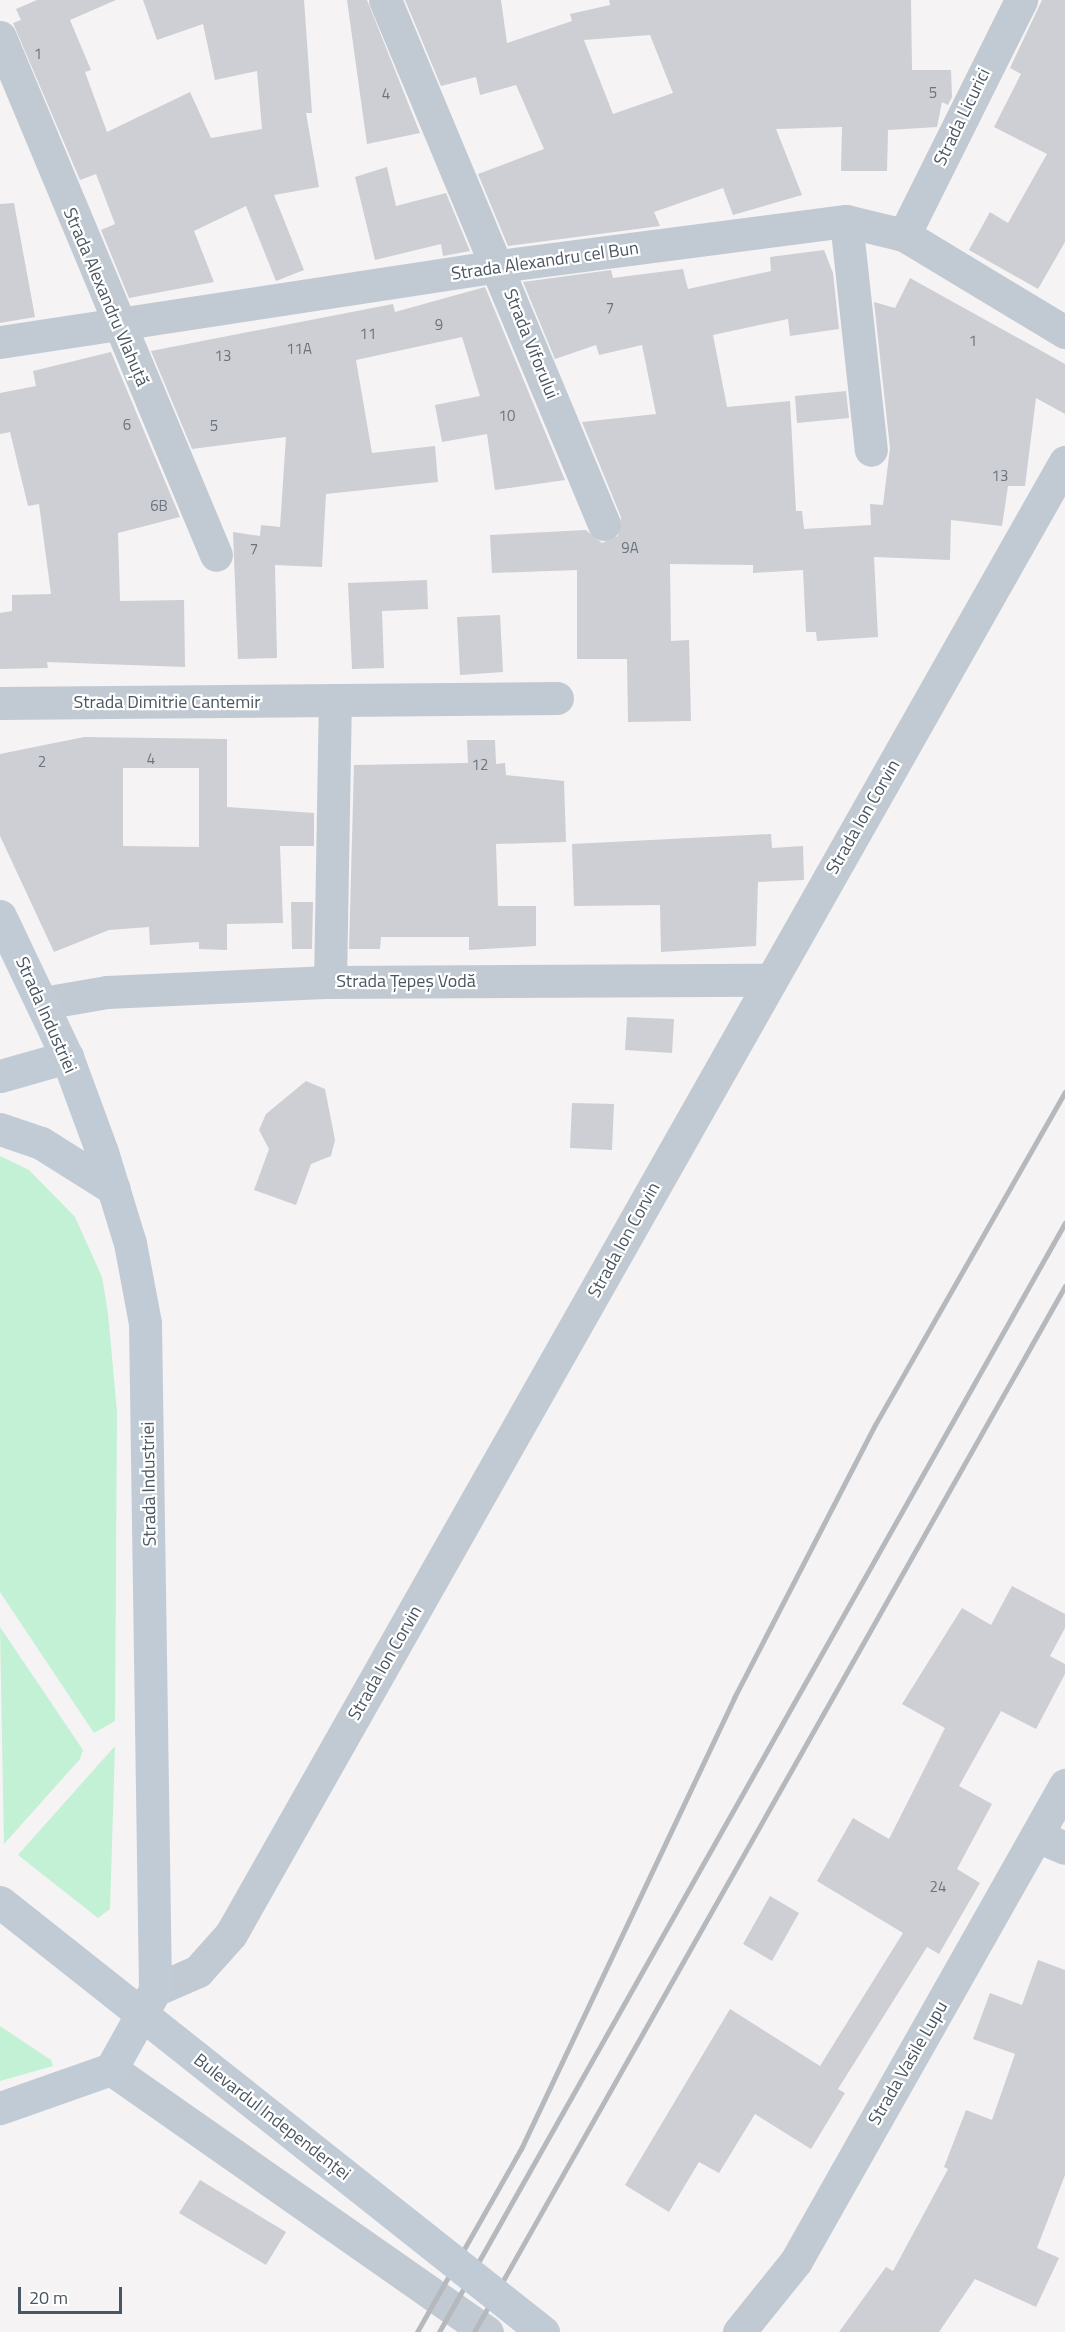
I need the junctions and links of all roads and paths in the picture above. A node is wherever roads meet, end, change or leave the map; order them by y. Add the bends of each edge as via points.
1 (385, 0) edge
2 (1021, 0) edge
3 (0, 38) edge
4 (846, 221) junction
5 (904, 235) junction
6 (499, 266) junction
7 (116, 325) junction
8 (1065, 332) edge
9 (0, 342) edge
10 (871, 450) dead end
11 (1065, 462) edge
12 (604, 524) dead end
13 (216, 555) dead end
14 (557, 699) dead end
15 (335, 700) junction
16 (0, 703) edge
17 (0, 916) edge
18 (771, 980) junction
19 (330, 981) junction
20 (43, 1003) junction
21 (67, 1057) junction
22 (0, 1076) edge
23 (0, 1129) edge
24 (114, 1189) junction
25 (1065, 1785) edge
26 (1051, 1842) edge
27 (0, 1902) edge
28 (155, 1990) junction
29 (111, 2069) junction
30 (0, 2108) edge
31 (487, 2332) edge
32 (543, 2332) edge
33 (739, 2332) edge

1 - 6 street, Strada Viforului
2 - 5 street, Strada Licurici
3 - 7 street, Strada Alexandru Vlahuță
4 - 5 street, Strada Alexandru cel Bun
4 - 6 street, Strada Alexandru cel Bun
4 - 10 street
5 - 8 street, Strada Alexandru cel Bun
6 - 7 street, Strada Alexandru cel Bun
6 - 12 street, Strada Viforului
7 - 9 street, Strada Alexandru cel Bun
7 - 13 street, Strada Alexandru Vlahuță
11 - 18 street, Strada Ion Corvin
14 - 15 street, Strada Dimitrie Cantemir
15 - 16 street, Strada Dimitrie Cantemir
15 - 19 street
17 - 20 street, Strada Industriei
18 - 19 street, Strada Țepeș Vodă
18 - 28 street, Strada Ion Corvin via 231,1934 198,1971
19 - 20 street, Strada Țepeș Vodă via 107,992
20 - 21 street, Strada Industriei
21 - 22 street
21 - 24 street, Strada Industriei
23 - 24 street via 41,1143
24 - 28 street, Strada Industriei via 145,1323
25 - 26 street, Strada Vasile Lupu
26 - 33 street, Strada Vasile Lupu via 796,2262
27 - 32 street, Bulevardul Independenței, bridge
28 - 29 street, Strada Industriei
29 - 30 street
29 - 31 street

